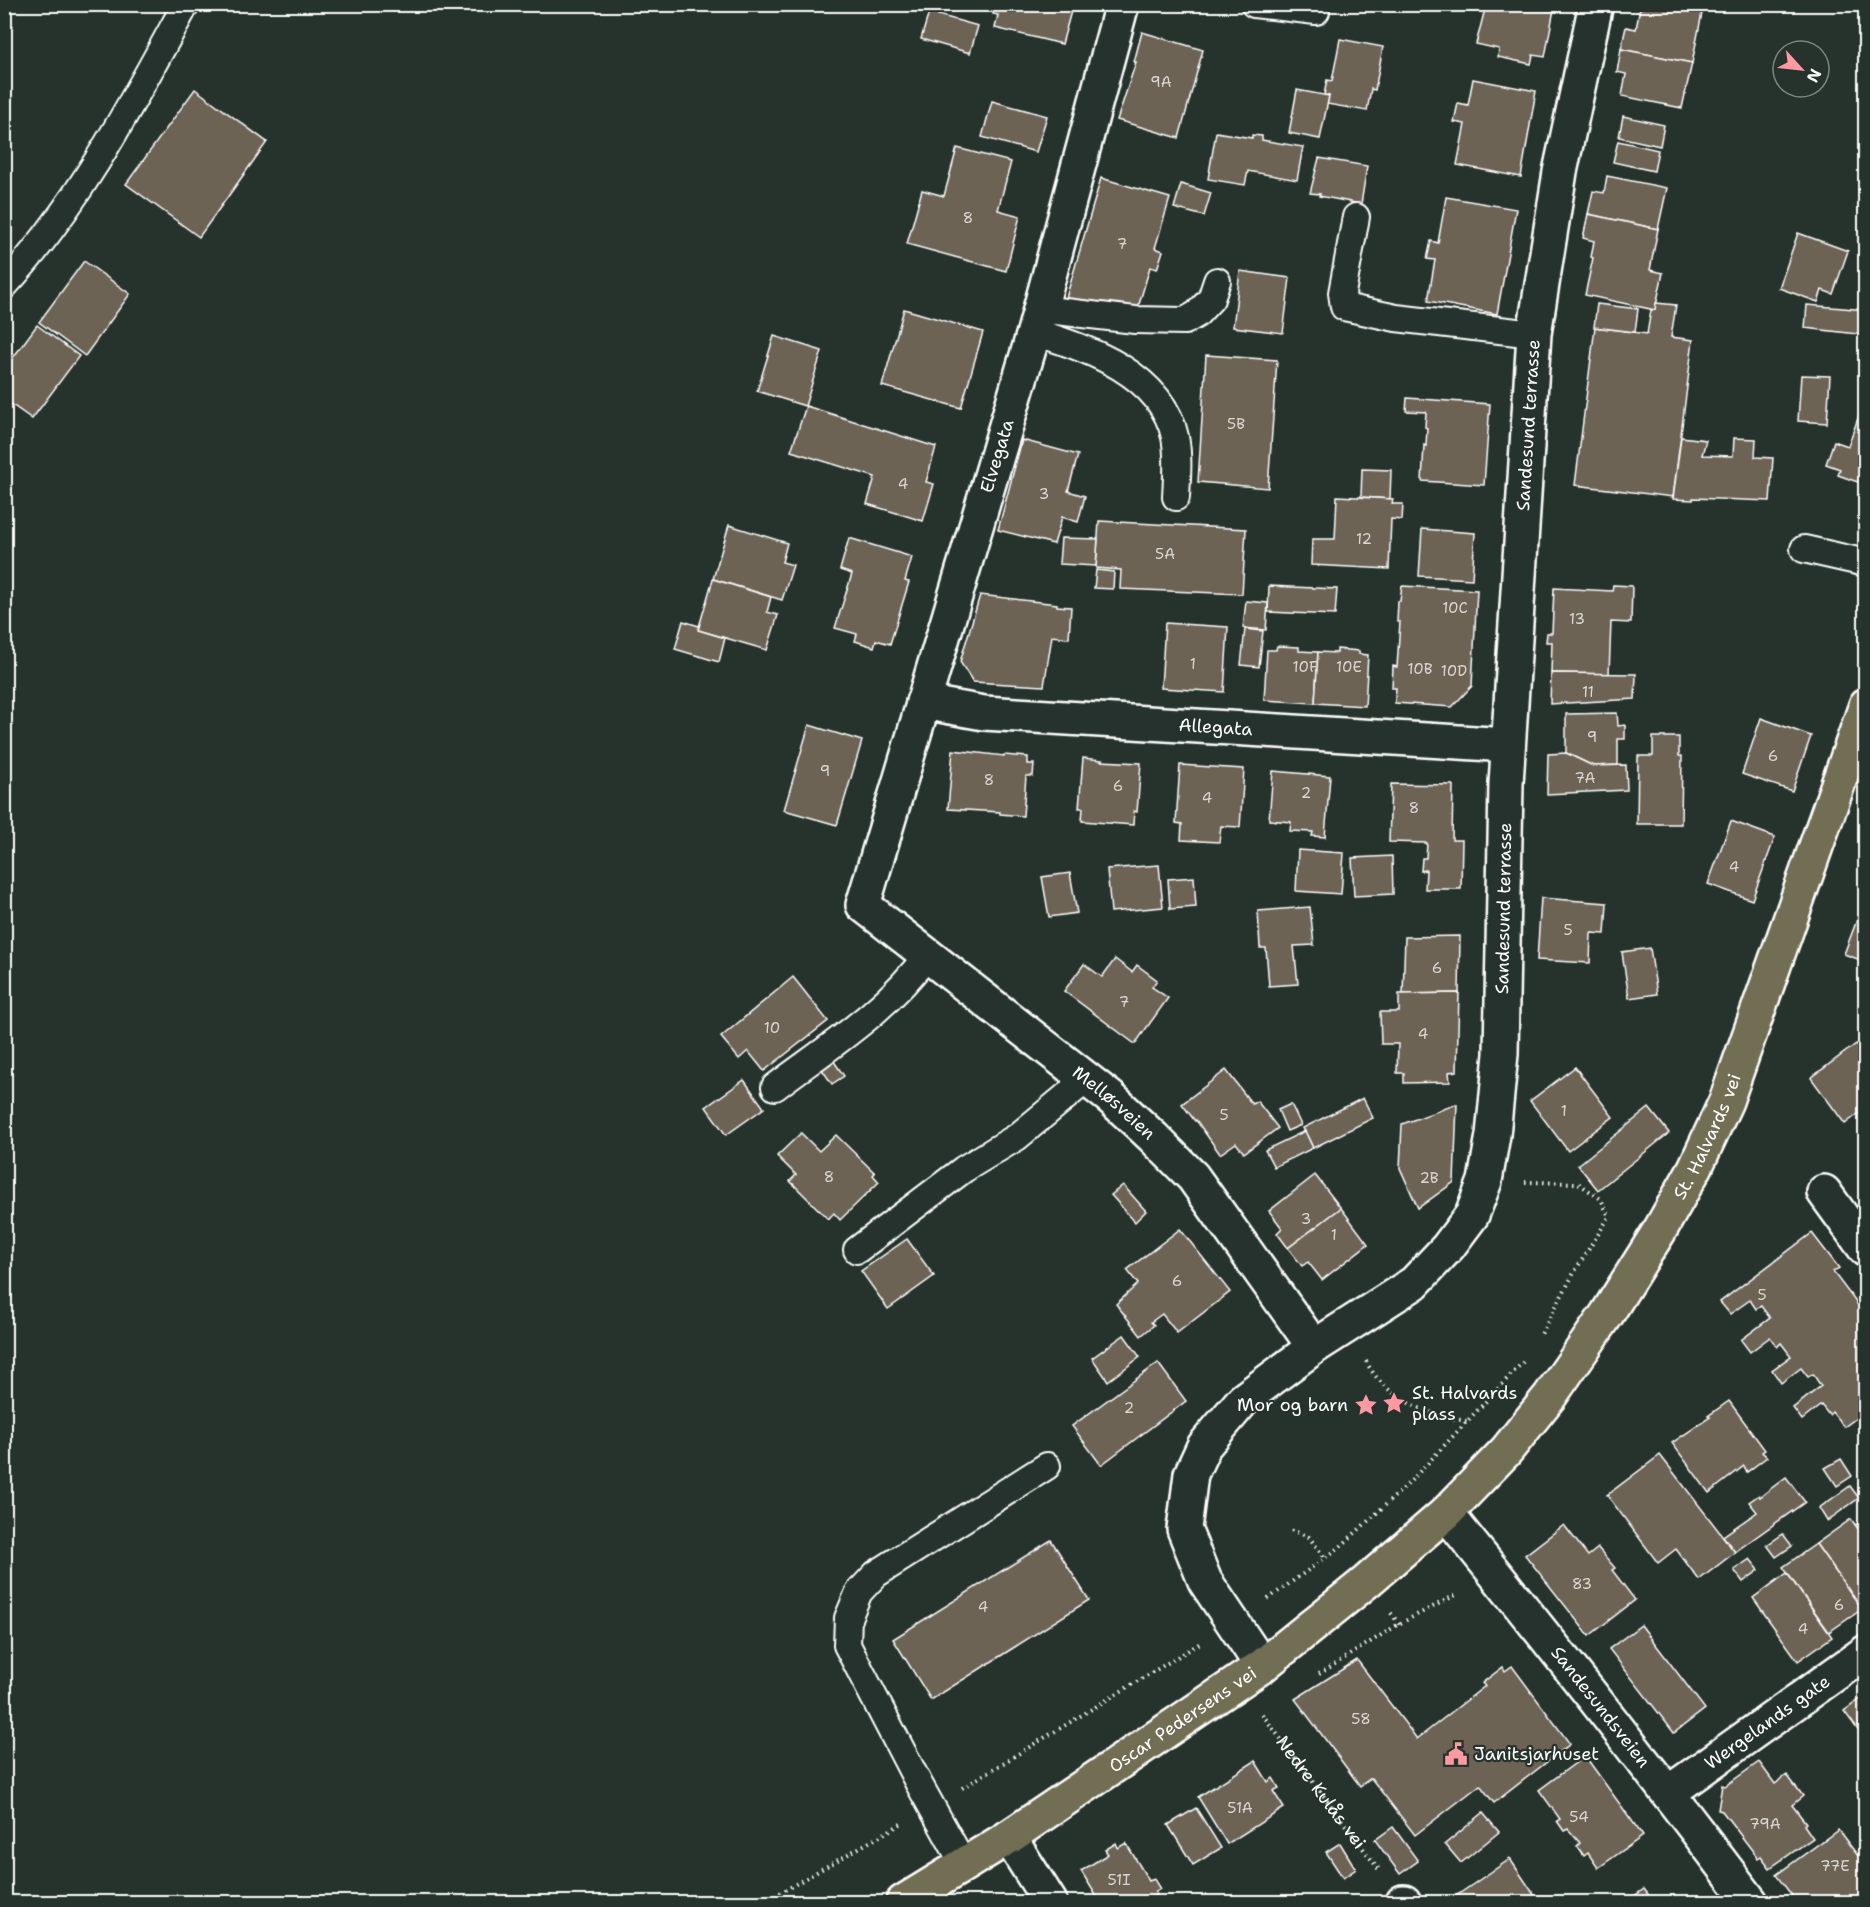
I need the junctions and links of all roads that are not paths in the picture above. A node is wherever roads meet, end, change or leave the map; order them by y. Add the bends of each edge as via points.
1 (186, 4) edge
2 (1122, 4) edge
3 (1254, 4) edge
4 (1596, 4) edge
5 (1316, 11) dead end
6 (1356, 217) dead end
7 (1217, 281) dead end
8 (4, 286) edge
9 (1036, 321) junction
10 (1534, 334) junction
11 (1176, 497) dead end
12 (1804, 549) dead end
13 (1866, 562) edge
14 (923, 702) junction
15 (1866, 705) edge
16 (1508, 745) junction
17 (863, 905) joint
18 (927, 955) junction
19 (1087, 1079) junction
20 (775, 1087) dead end
21 (1824, 1192) dead end
22 (857, 1250) dead end
23 (1866, 1250) edge
24 (1314, 1347) junction
25 (1047, 1466) dead end
26 (1446, 1513) junction
27 (1866, 1652) edge
28 (1250, 1674) junction
29 (1668, 1793) junction
30 (1009, 1837) junction
31 (964, 1865) junction
32 (903, 1902) edge
33 (1050, 1902) edge
34 (1751, 1902) edge

1 - 8 lane via 129,108 72,198
2 - 9 street, Elvegata
3 - 5 lane
4 - 10 street, Sandesund terrasse via 1560,172
6 - 10 lane via 1342,293 1344,307 1396,318
7 - 9 lane via 1211,299 1185,321
9 - 11 lane via 1132,374 1149,389 1164,410 1174,435
9 - 14 street, Elvegata
10 - 16 street, Sandesund terrasse
12 - 13 lane
14 - 16 street, Allegata via 984,713
14 - 17 street, Elvegata
15 - 26 main road, St. Halvards vei via 1726,1101 1695,1168 1607,1314 1550,1396 1506,1451
16 - 24 street, Sandesund terrasse via 1501,1054 1485,1181 1472,1215 1414,1283
17 - 18 street, Melløsveien
18 - 19 street, Melløsveien
18 - 20 lane via 894,994
19 - 22 lane via 1017,1137 964,1169
19 - 24 street, Melløsveien via 1193,1177
21 - 23 street
24 - 28 street, Sandesund terrasse via 1243,1400 1204,1446 1191,1474 1184,1529
25 - 31 lane via 876,1574 859,1592 848,1618 847,1645
26 - 28 main road, Oscar Pedersens vei
26 - 29 street, Sandesundsveien
27 - 29 street, Wergelands gate
28 - 30 main road, Oscar Pedersens vei
29 - 34 street, Sandesundsveien
30 - 31 main road, Oscar Pedersens vei
30 - 33 street
31 - 32 main road, Oscar Pedersens vei

